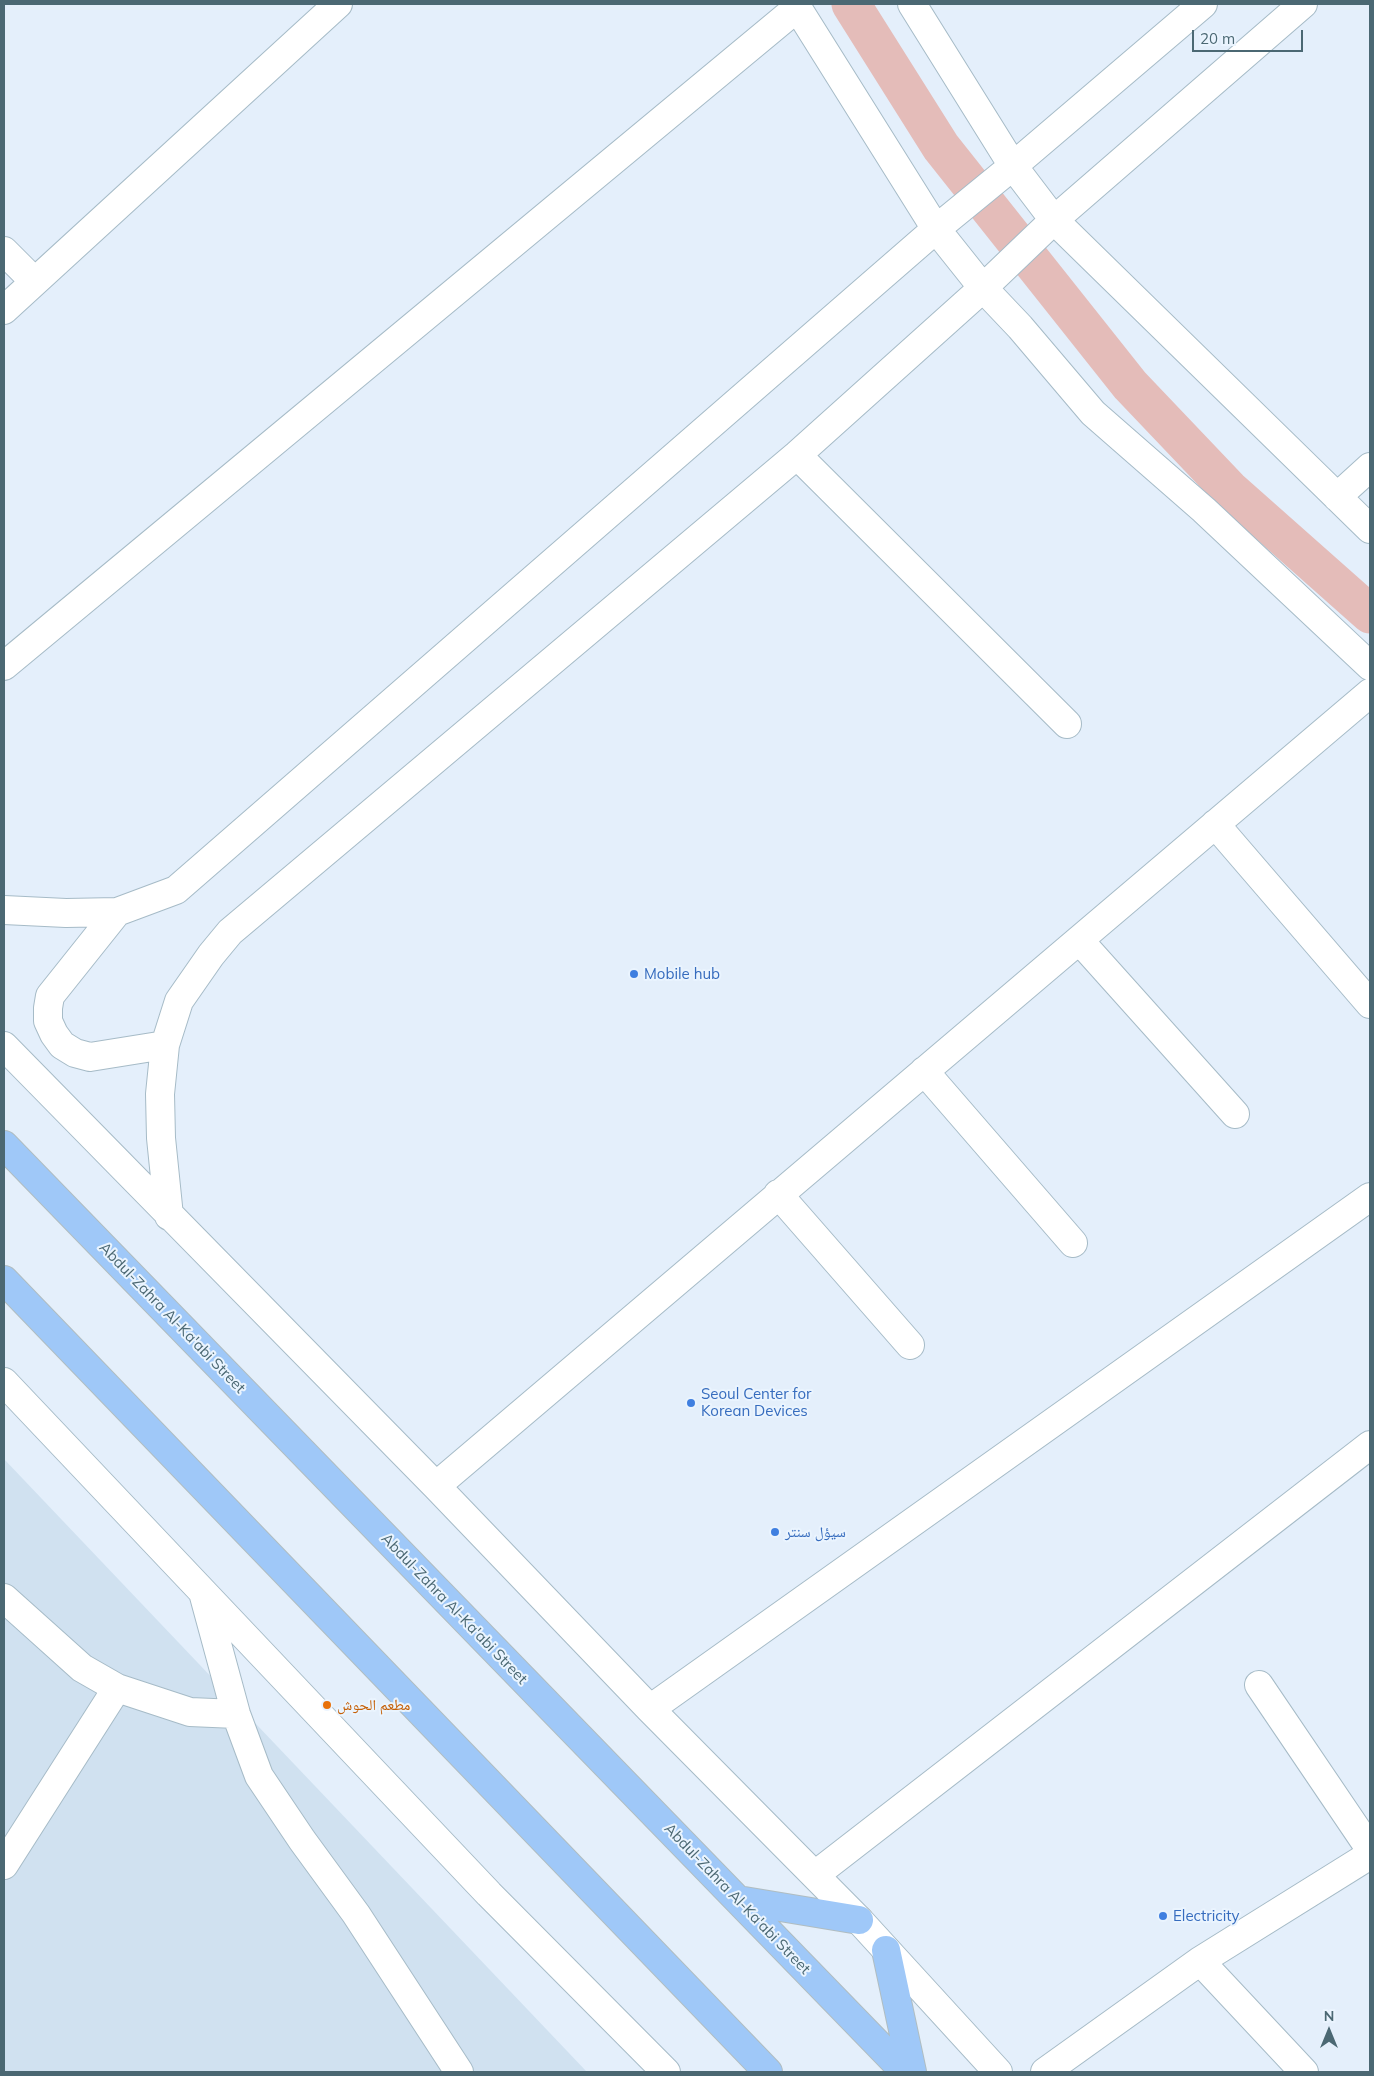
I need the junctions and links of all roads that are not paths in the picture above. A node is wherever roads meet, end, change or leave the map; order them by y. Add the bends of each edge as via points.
1 (338, 4) edge
2 (912, 4) edge
3 (1203, 4) edge
4 (1303, 4) edge
5 (796, 6) edge
6 (1013, 166) junction
7 (1054, 220) junction
8 (936, 229) junction
9 (4, 251) edge
10 (34, 281) junction
11 (983, 288) junction
12 (4, 310) edge
13 (797, 455) junction
14 (1370, 467) edge
15 (1337, 497) junction
16 (1370, 529) edge
17 (4, 666) edge
18 (1370, 666) edge
19 (1370, 693) edge
20 (1067, 724) dead end
21 (1215, 824) junction
22 (4, 910) edge
23 (117, 912) junction
24 (1079, 940) junction
25 (1370, 1004) edge
26 (165, 1045) junction
27 (4, 1046) edge
28 (924, 1071) junction
29 (1234, 1114) dead end
30 (4, 1145) edge
31 (778, 1194) junction
32 (1370, 1197) edge
33 (169, 1216) junction
34 (1073, 1244) dead end
35 (4, 1280) edge
36 (910, 1345) dead end
37 (4, 1382) edge
38 (1370, 1445) edge
39 (436, 1486) junction
40 (203, 1592) junction
41 (4, 1598) edge
42 (1259, 1685) dead end
43 (117, 1688) junction
44 (650, 1709) junction
45 (236, 1714) junction
46 (1370, 1849) edge
47 (1370, 1855) edge
48 (4, 1865) edge
49 (815, 1875) junction
50 (738, 1900) junction
51 (859, 1920) junction
52 (886, 1950) junction
53 (1200, 1961) junction
54 (459, 2072) edge
55 (666, 2072) edge
56 (768, 2072) edge
57 (905, 2072) edge
58 (912, 2072) edge
59 (998, 2072) edge
60 (1045, 2072) edge
61 (1304, 2072) edge

1 - 10 street
2 - 6 street
3 - 6 street
4 - 7 street
5 - 8 street
5 - 17 street
6 - 7 street
6 - 8 street
7 - 11 street
7 - 15 street
8 - 11 street
8 - 23 street via 176,890
9 - 10 street
10 - 12 street
11 - 13 street
11 - 18 street via 1093,413 1204,510
13 - 20 street
13 - 26 street via 230,932 179,1000
14 - 15 street
15 - 16 street
19 - 21 street
21 - 24 street
21 - 25 street
22 - 23 street
23 - 26 street via 50,996 48,1021 62,1045 90,1057
24 - 28 street
24 - 29 street
26 - 33 street via 160,1094 161,1138
27 - 33 street
28 - 31 street
28 - 34 street
30 - 50 main road, Abdul-Zahra Al-Ka'abi Street
31 - 36 street
31 - 39 street
32 - 44 street
33 - 39 street
35 - 56 main road
37 - 40 street
38 - 49 street
39 - 44 street
40 - 45 street
40 - 55 street via 489,1894
41 - 43 street via 82,1668
42 - 46 street
43 - 45 street via 190,1712
43 - 48 street
44 - 49 street
45 - 54 street via 259,1776 356,1914
47 - 53 street
49 - 51 street
50 - 51 main road
50 - 57 main road, Abdul-Zahra Al-Ka'abi Street
51 - 52 street
52 - 58 main road
52 - 59 street
53 - 60 street
53 - 61 street

